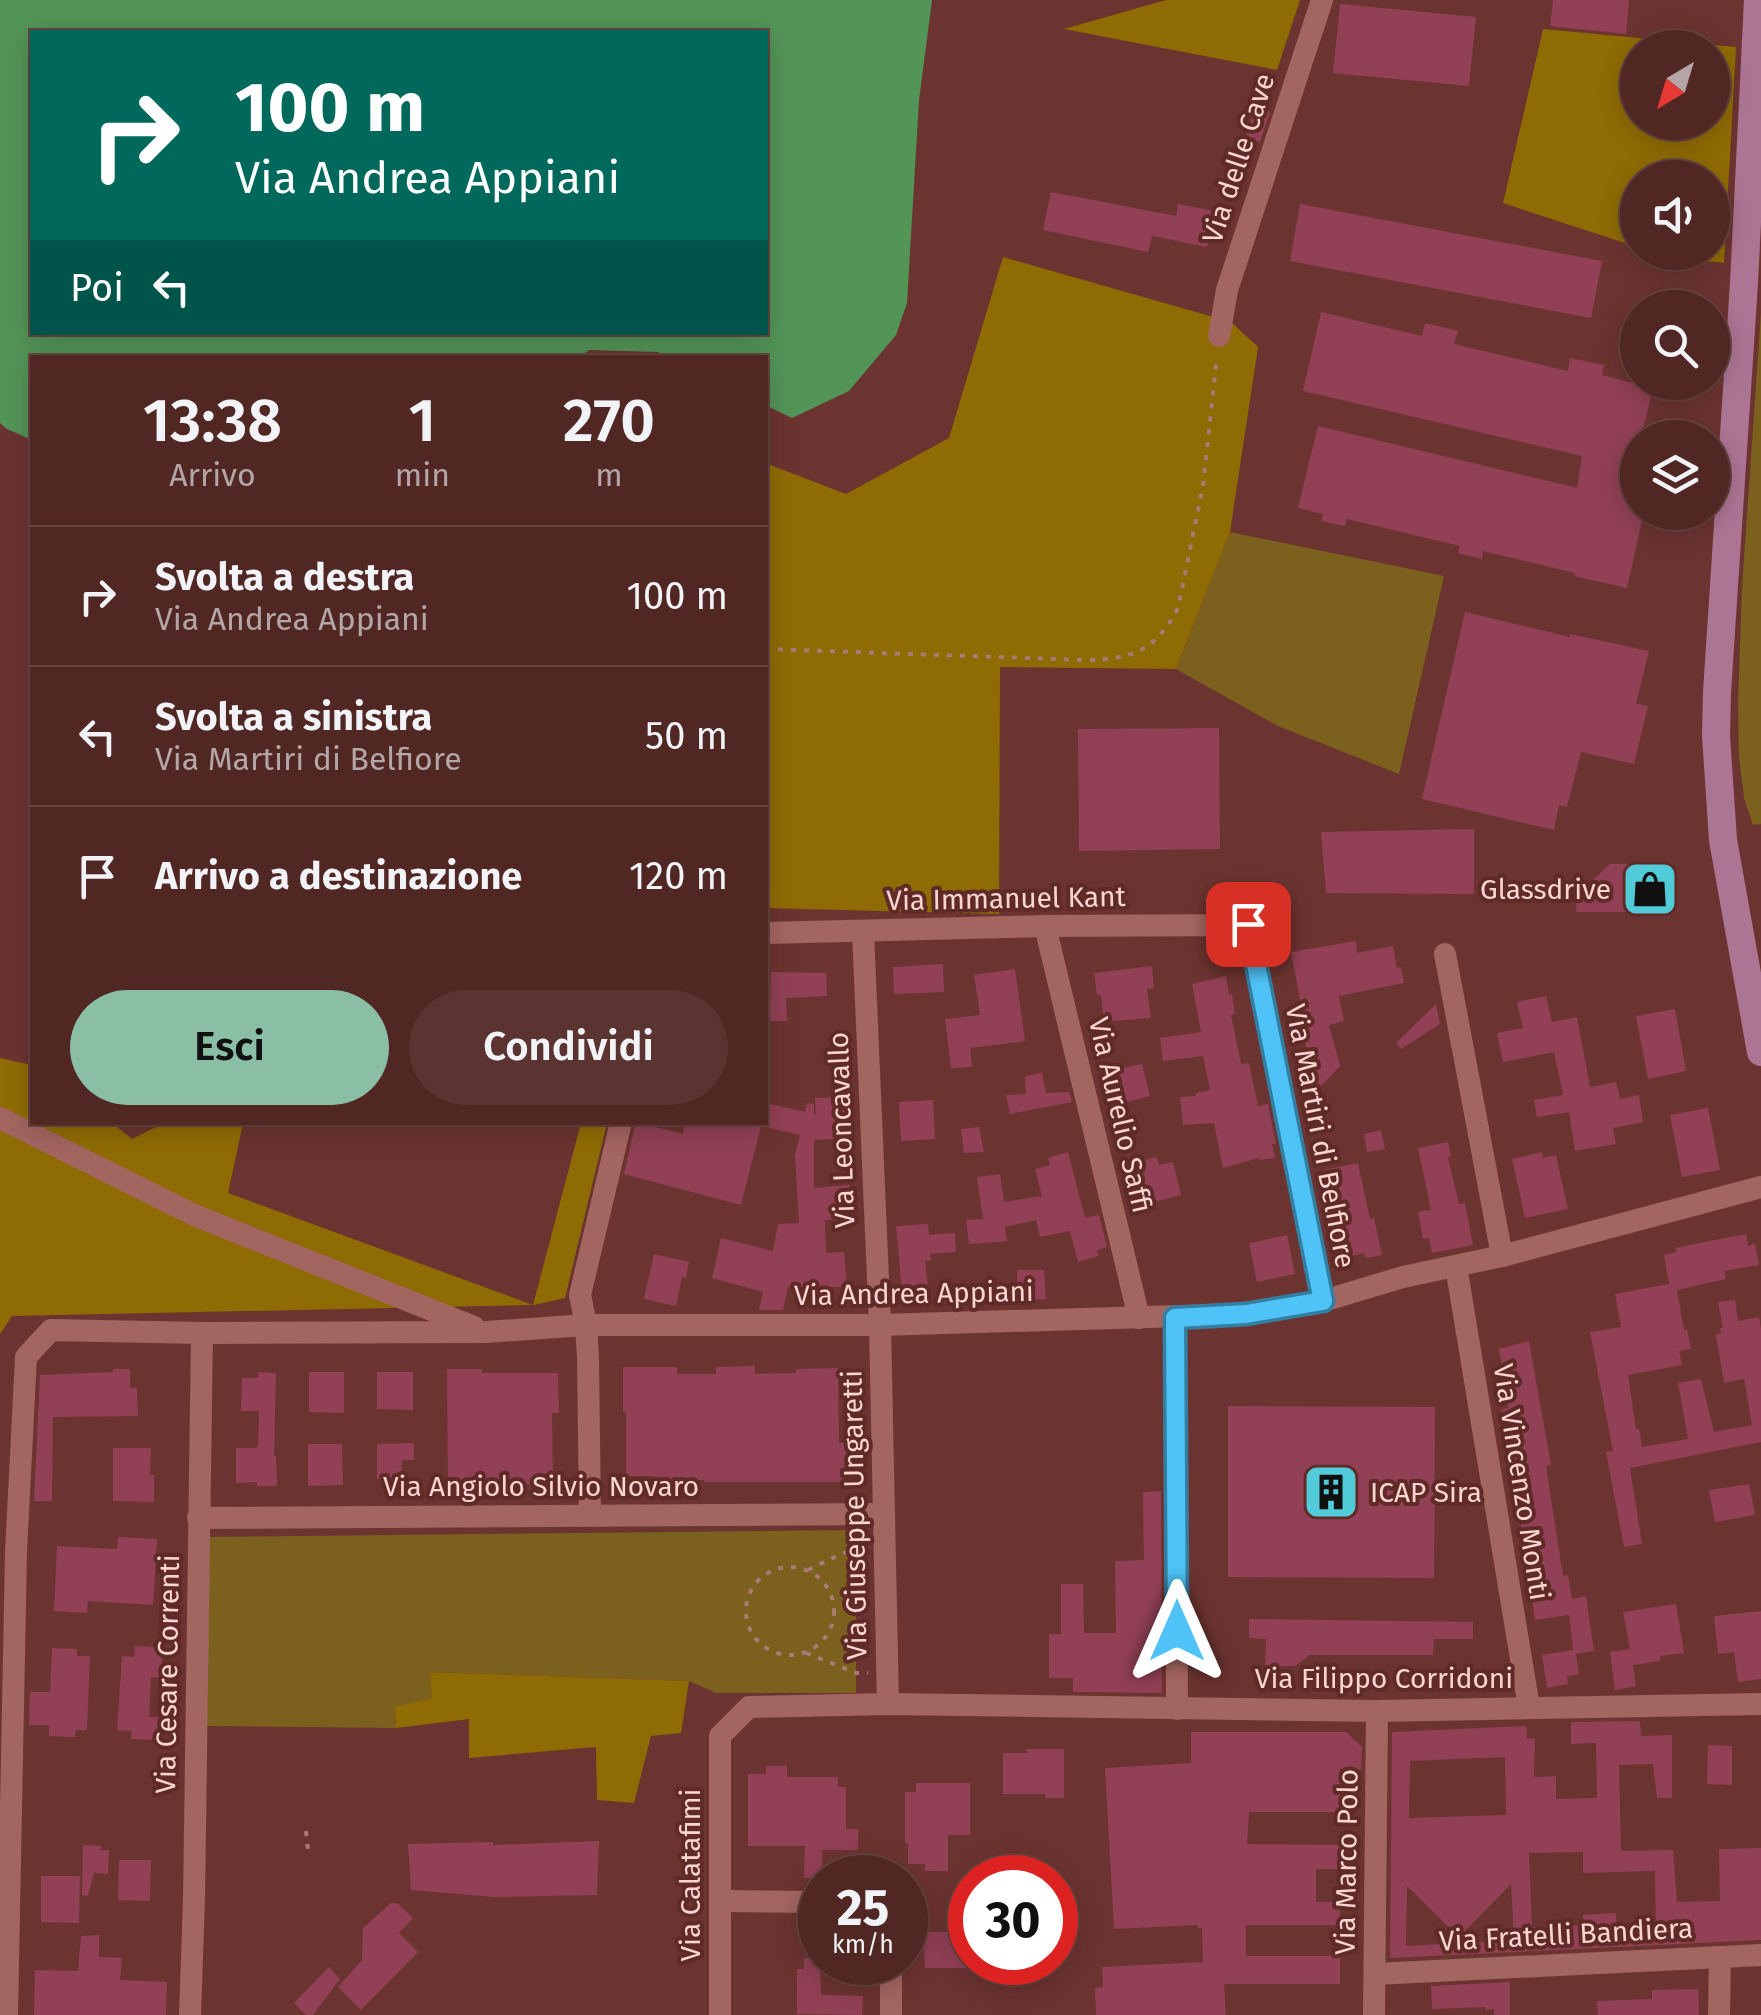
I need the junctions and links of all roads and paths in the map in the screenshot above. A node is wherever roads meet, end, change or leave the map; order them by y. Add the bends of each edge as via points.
1 (1322, 0) edge
2 (1758, 0) edge
3 (1219, 336) joint
4 (768, 649) edge
5 (1248, 924) joint
6 (1045, 926) junction
7 (768, 932) edge
8 (863, 932) junction
9 (1445, 954) dead end
10 (1761, 1052) edge
11 (0, 1118) edge
12 (620, 1125) edge
13 (1761, 1186) edge
14 (1502, 1256) junction
15 (1456, 1266) junction
16 (1323, 1301) junction
17 (1139, 1318) junction
18 (1175, 1318) junction
19 (586, 1325) junction
20 (880, 1325) junction
21 (486, 1332) junction
22 (202, 1333) junction
23 (884, 1514) junction
24 (590, 1516) junction
25 (198, 1518) junction
26 (884, 1550) junction
27 (8, 1554) edge
28 (808, 1570) junction
29 (806, 1653) junction
30 (887, 1673) junction
31 (888, 1704) junction
32 (1761, 1704) edge
33 (1529, 1708) junction
34 (1177, 1709) junction
35 (1377, 1710) junction
36 (720, 1736) joint
37 (306, 1831) dead end
38 (308, 1850) dead end
39 (720, 1901) junction
40 (798, 1902) edge
41 (1761, 1955) edge
42 (1720, 1957) junction
43 (1375, 1974) junction
44 (891, 1985) edge
45 (7, 2015) edge
46 (190, 2015) edge
47 (720, 2015) edge
48 (890, 2015) edge
49 (1374, 2015) edge
50 (1719, 2015) edge

1 - 3 street, Via delle Cave via 1227,290
2 - 10 main road via 1716,736 1724,840
3 - 4 path via 1203,486 1183,590 1170,624 1142,651 1087,660
5 - 6 street, Via Immanuel Kant
5 - 16 street, Via Martiri di Belfiore
6 - 8 street, Via Immanuel Kant
6 - 17 street, Via Aurelio Saffi
7 - 8 street, Via Immanuel Kant
8 - 20 street, Via Leoncavallo
9 - 14 street
11 - 21 street via 194,1215
12 - 19 street via 580,1295
13 - 14 street, Via Andrea Appiani
14 - 15 street, Via Andrea Appiani
15 - 16 street, Via Andrea Appiani
15 - 33 street, Via Vincenzo Monti
16 - 18 street, Via Andrea Appiani
17 - 18 street, Via Andrea Appiani
17 - 20 street, Via Andrea Appiani
18 - 34 street
19 - 20 street, Via Andrea Appiani
19 - 21 street, Via Andrea Appiani
19 - 24 street
20 - 23 street, Via Giuseppe Ungaretti
21 - 22 street, Via Andrea Appiani
22 - 25 street, Via Cesare Correnti
22 - 27 street, Via Andrea Appiani via 51,1330 26,1357
23 - 24 street, Via Angiolo Silvio Novaro
23 - 26 street, Via Giuseppe Ungaretti
24 - 25 street, Via Angiolo Silvio Novaro
25 - 46 street, Via Cesare Correnti
26 - 28 path via 842,1552
26 - 30 street, Via Giuseppe Ungaretti
27 - 45 street
28 - 29 path via 824,1581 835,1612 822,1643
28 - 29 path via 772,1570 748,1594 745,1612 748,1628 772,1652
29 - 30 path via 856,1673
30 - 31 street, Via Giuseppe Ungaretti
31 - 34 street, Via Filippo Corridoni
31 - 36 street, Via Filippo Corridoni via 749,1707
32 - 33 street, Via Filippo Corridoni
33 - 35 street, Via Filippo Corridoni
34 - 35 street, Via Filippo Corridoni
35 - 43 street, Via Marco Polo
36 - 39 street, Via Calatafimi
37 - 38 path
39 - 40 street
39 - 47 street, Via Calatafimi
41 - 42 street, Via Fratelli Bandiera
42 - 43 street, Via Fratelli Bandiera
42 - 50 street
43 - 49 street, Via Marco Polo
44 - 48 street

